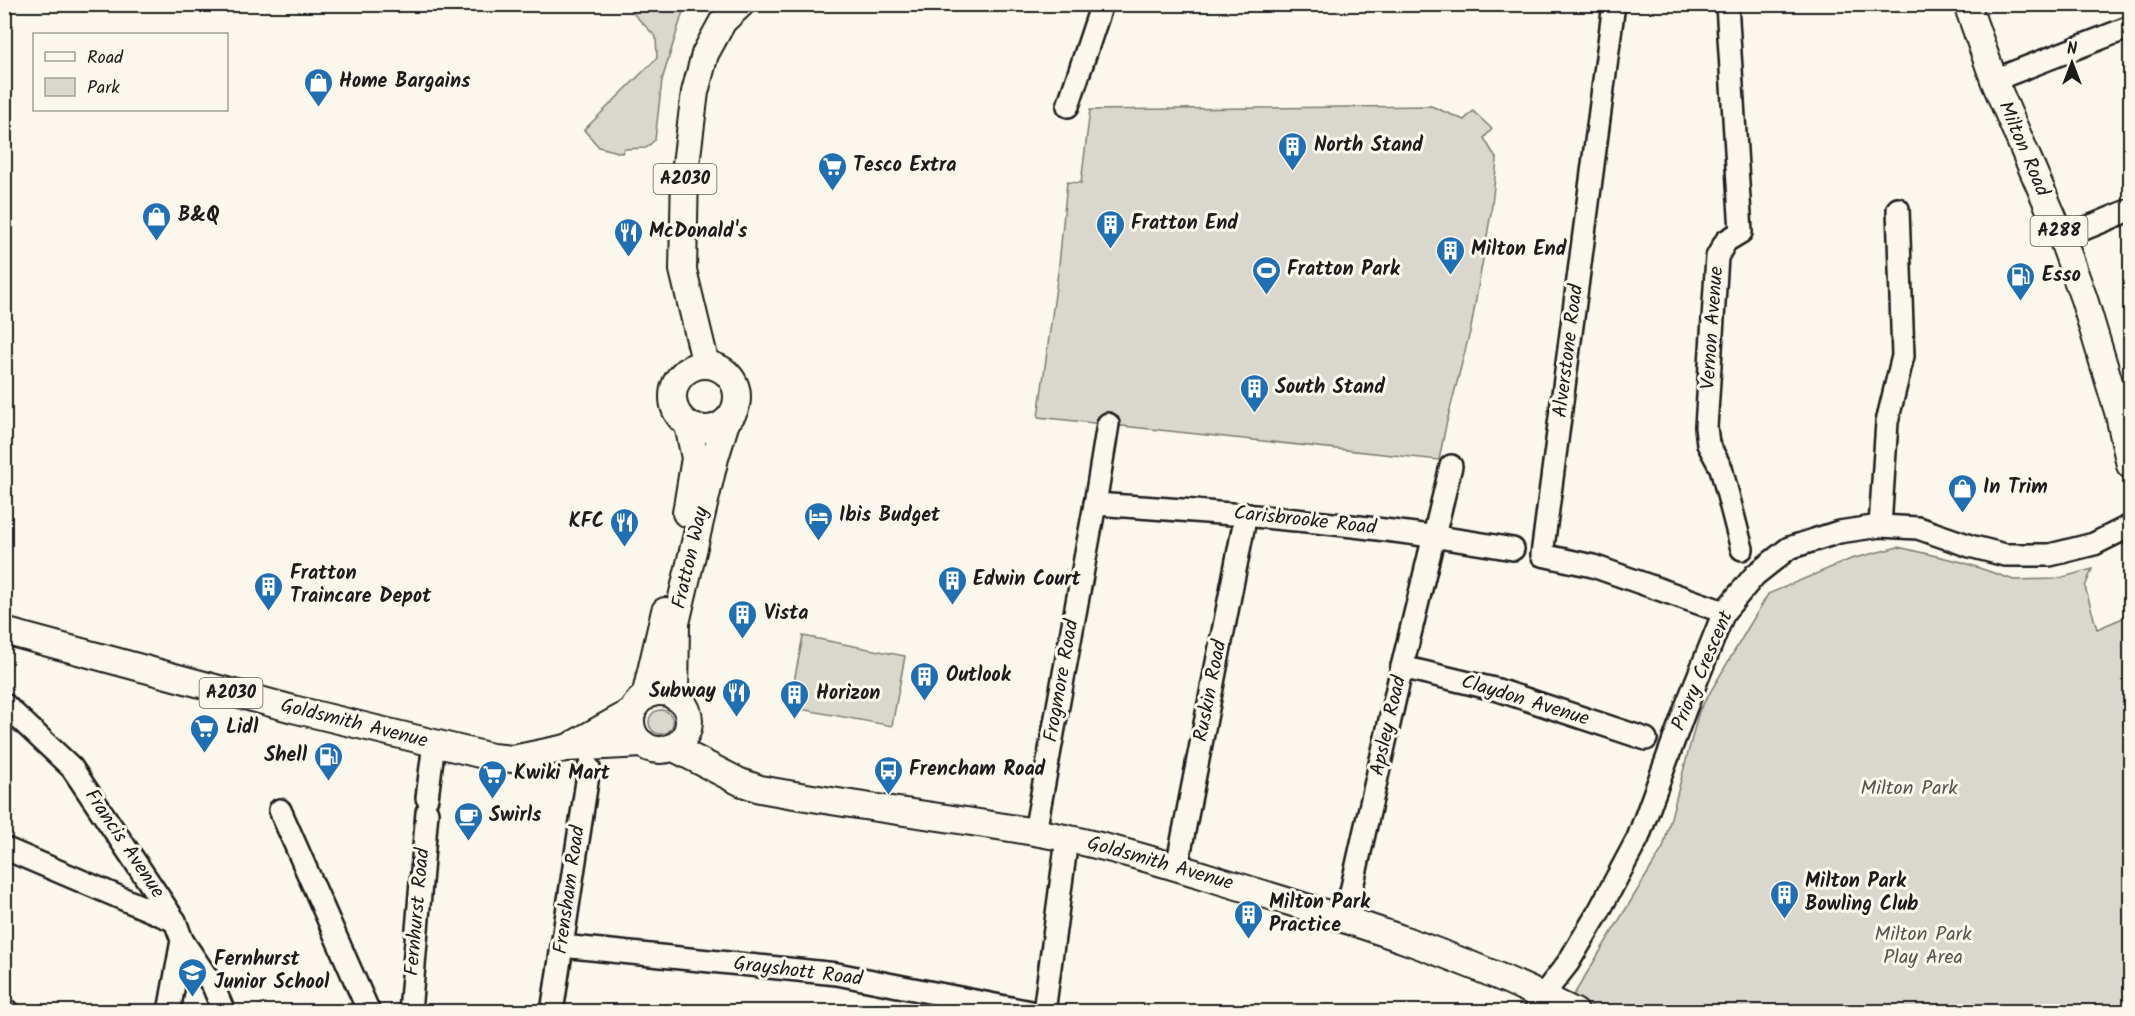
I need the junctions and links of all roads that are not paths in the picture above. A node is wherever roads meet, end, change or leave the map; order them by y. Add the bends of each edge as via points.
1 (741, 4) edge
2 (1614, 4) edge
3 (1727, 4) edge
4 (1967, 4) edge
5 (1100, 9) edge
6 (2130, 27) edge
7 (1994, 80) junction
8 (1068, 106) dead end
9 (1898, 208) dead end
10 (2130, 210) edge
11 (2062, 238) junction
12 (706, 365) junction
13 (2125, 413) edge
14 (726, 422) junction
15 (1108, 424) dead end
16 (688, 425) junction
17 (2130, 465) edge
18 (1451, 466) dead end
19 (1095, 504) junction
20 (1246, 514) junction
21 (1880, 526) junction
22 (2130, 526) edge
23 (1434, 535) junction
24 (1513, 549) dead end
25 (1742, 549) dead end
26 (1724, 612) junction
27 (4, 631) edge
28 (1402, 668) junction
29 (675, 696) junction
30 (4, 704) edge
31 (639, 704) junction
32 (689, 721) junction
33 (1646, 739) dead end
34 (434, 743) junction
35 (643, 744) junction
36 (672, 747) junction
37 (566, 748) junction
38 (589, 768) dead end
39 (729, 776) junction
40 (280, 810) dead end
41 (1035, 832) junction
42 (1067, 839) junction
43 (4, 848) edge
44 (1177, 867) junction
45 (1345, 918) junction
46 (179, 930) junction
47 (561, 946) junction
48 (1539, 1003) edge
49 (4, 1010) edge
50 (9, 1011) edge
51 (169, 1011) edge
52 (224, 1011) edge
53 (369, 1011) edge
54 (410, 1011) edge
55 (552, 1011) edge
56 (1031, 1011) edge
57 (1044, 1011) edge
58 (1575, 1011) edge

1 - 12 main road, A2030 via 723,21 705,54 695,92 685,172 683,270
2 - 26 street, Alverstone Road via 1542,555 1593,566
3 - 25 street, Vernon Avenue via 1741,232 1726,241 1718,257 1706,427
4 - 7 main road, Milton Road / A288
5 - 8 street
6 - 7 street
7 - 11 main road, Milton Road / A288
9 - 21 street via 1903,356 1887,422
10 - 11 street
11 - 13 main road, Milton Road / A288
12 - 14 main road, Fratton Way via 719,368 734,383 737,404
12 - 16 main road, Fratton Way via 690,368 675,385 673,404
13 - 17 main road, Milton Road / A288
14 - 16 main road via 708,430
14 - 29 main road, Fratton Way via 676,623
15 - 19 street, Frogmore Road
16 - 31 main road, Fratton Way via 695,458 682,533
18 - 23 street, Apsley Road
19 - 20 street, Carisbrooke Road
19 - 41 street, Frogmore Road
20 - 23 street, Carisbrooke Road
20 - 44 street, Ruskin Road
21 - 22 street, Priory Crescent via 1918,528 2005,555 2050,555 2094,544
21 - 26 street, Priory Crescent via 1839,532 1790,548 1755,575
23 - 24 street, Carisbrooke Road
23 - 28 street, Apsley Road
26 - 48 street, Priory Crescent via 1638,838 1568,963
27 - 34 main road, Goldsmith Avenue / A2030 via 293,710
28 - 33 street, Claydon Avenue via 1498,690
28 - 45 street, Apsley Road
29 - 31 main road via 660,693
29 - 32 main road via 687,711
30 - 46 street, Francis Avenue via 72,768
31 - 35 main road via 631,720
31 - 37 main road, Goldsmith Avenue / A2030
32 - 36 main road via 684,736
32 - 39 main road
34 - 37 main road, Goldsmith Avenue / A2030 via 513,759
34 - 54 street, Fernhurst Road
35 - 36 main road via 657,750
35 - 37 main road, Goldsmith Avenue / A2030
36 - 39 main road, Goldsmith Avenue
38 - 47 street, Frensham Road
39 - 41 main road, Goldsmith Avenue via 760,789
40 - 53 street
41 - 42 main road, Goldsmith Avenue
42 - 44 main road, Goldsmith Avenue
42 - 57 street
43 - 46 street
44 - 45 main road, Goldsmith Avenue
45 - 48 main road, Goldsmith Avenue via 1456,959
46 - 51 street
46 - 52 street, Francis Avenue
47 - 55 street, Frensham Road
47 - 56 street, Grayshott Road via 837,974
48 - 58 main road, Goldsmith Avenue
49 - 50 street

